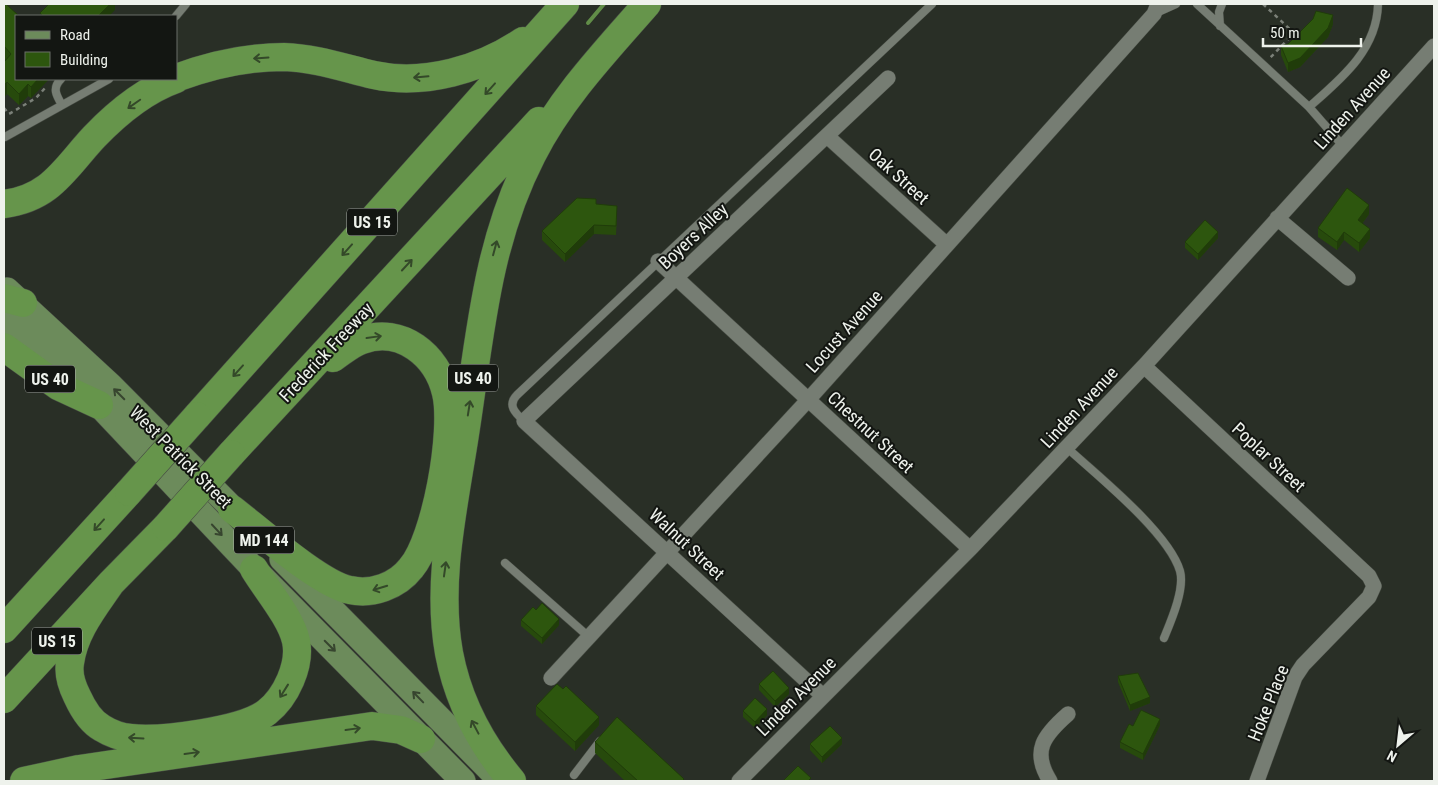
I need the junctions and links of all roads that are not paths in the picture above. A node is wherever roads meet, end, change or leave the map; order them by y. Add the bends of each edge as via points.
1 (186, 4) edge
2 (565, 4) edge
3 (646, 4) edge
4 (932, 4) edge
5 (1176, 4) edge
6 (1197, 4) edge
7 (1222, 4) edge
8 (1378, 4) edge
9 (1156, 9) edge
10 (177, 15) edge
11 (1220, 26) junction
12 (545, 27) junction
13 (1434, 46) edge
14 (1429, 63) edge
15 (178, 78) edge
16 (888, 78) dead end
17 (60, 80) edge
18 (105, 80) edge
19 (174, 80) edge
20 (62, 105) junction
21 (1309, 107) junction
22 (827, 136) junction
23 (5, 137) edge
24 (1343, 146) junction
25 (4, 204) edge
26 (1277, 218) junction
27 (946, 244) junction
28 (658, 261) junction
29 (676, 278) junction
30 (1348, 278) dead end
31 (9, 301) edge
32 (4, 347) edge
33 (1144, 366) junction
34 (303, 378) junction
35 (808, 400) junction
36 (100, 405) junction
37 (524, 421) junction
38 (1066, 448) junction
39 (232, 509) junction
40 (970, 549) junction
41 (667, 552) junction
42 (68, 558) junction
43 (506, 563) dead end
44 (254, 569) junction
45 (1370, 576) joint
46 (111, 583) junction
47 (4, 618) edge
48 (4, 629) edge
49 (589, 637) junction
50 (1164, 638) dead end
51 (551, 678) dead end
52 (823, 696) junction
53 (4, 699) edge
54 (1068, 714) dead end
55 (605, 735) edge
56 (421, 739) junction
57 (574, 775) dead end
58 (24, 781) edge
59 (463, 781) edge
60 (501, 781) edge
61 (512, 781) edge
62 (738, 781) edge
63 (1050, 781) edge
64 (1258, 781) edge

1 - 10 lane
2 - 12 highway, US 15
34 -> 3 highway, Frederick Freeway / US 15
61 -> 3 highway, US 40 via 492,758 472,722 456,681 449,654 444,602 454,505 487,283 505,216 549,123
4 - 28 lane
5 - 9 lane
6 - 11 lane
7 - 11 lane
8 - 21 lane via 1366,49 1339,81
9 - 27 street, Locust Avenue
11 - 21 lane
12 -> 15 highway via 503,55 456,72 429,76 375,75 334,63 286,57 218,64
12 -> 42 highway, US 15, bridge
13 - 14 street, Linden Avenue
14 - 24 street, Linden Avenue
16 - 22 street, Boyers Alley
17 - 20 lane via 55,90
18 - 20 lane
19 -> 25 highway via 150,92 111,121 58,180 44,190
20 - 23 lane
21 - 24 lane
22 - 27 street, Oak Street
22 - 29 street, Boyers Alley
24 - 26 street, Linden Avenue
26 - 30 street
26 - 33 street, Linden Avenue
27 - 35 street, Locust Avenue
28 - 29 street, Chestnut Street
28 - 37 lane via 513,399 515,413
29 - 35 street, Chestnut Street
29 - 37 street, Boyers Alley
31 - 36 main road, West Patrick Street / MD 144
39 -> 31 main road, West Patrick Street / MD 144 via 111,386
32 - 36 highway, US 40 via 58,386
33 - 38 street, Linden Avenue
33 - 45 street, Poplar Street
34 -> 39 highway via 359,340 373,336 404,340 430,359 440,374 447,394 447,434 431,528 418,559 405,574 385,588 368,592 349,590 332,584
34 - 46 highway, Frederick Freeway / US 15, bridge
35 - 40 street, Chestnut Street
35 - 41 street, Locust Avenue
36 -> 44 main road, West Patrick Street / US 40
37 - 41 street, Walnut Street
38 - 40 street, Linden Avenue
38 - 50 lane via 1159,535 1180,572 1177,607
60 -> 39 main road, West Patrick Street / MD 144
40 - 52 street, Linden Avenue
41 - 49 street, Locust Avenue
41 - 52 street, Walnut Street
42 - 47 highway
42 - 48 highway, US 15
43 - 49 lane
44 -> 46 highway via 289,624 296,641 295,661 287,687 267,712 255,719 207,732 158,738 129,738 100,727 71,684 70,664 81,627
44 -> 56 main road, West Patrick Street / US 40
45 - 64 street, Hoke Place via 1374,586 1369,597 1295,677
46 - 53 highway, Frederick Freeway / US 15
49 - 51 street, Locust Avenue
52 - 62 street, Linden Avenue
54 - 63 street via 1048,732 1042,746 1040,760
55 - 57 lane
58 -> 56 highway via 79,769 372,726 401,730
56 - 59 main road, West Patrick Street / US 40

